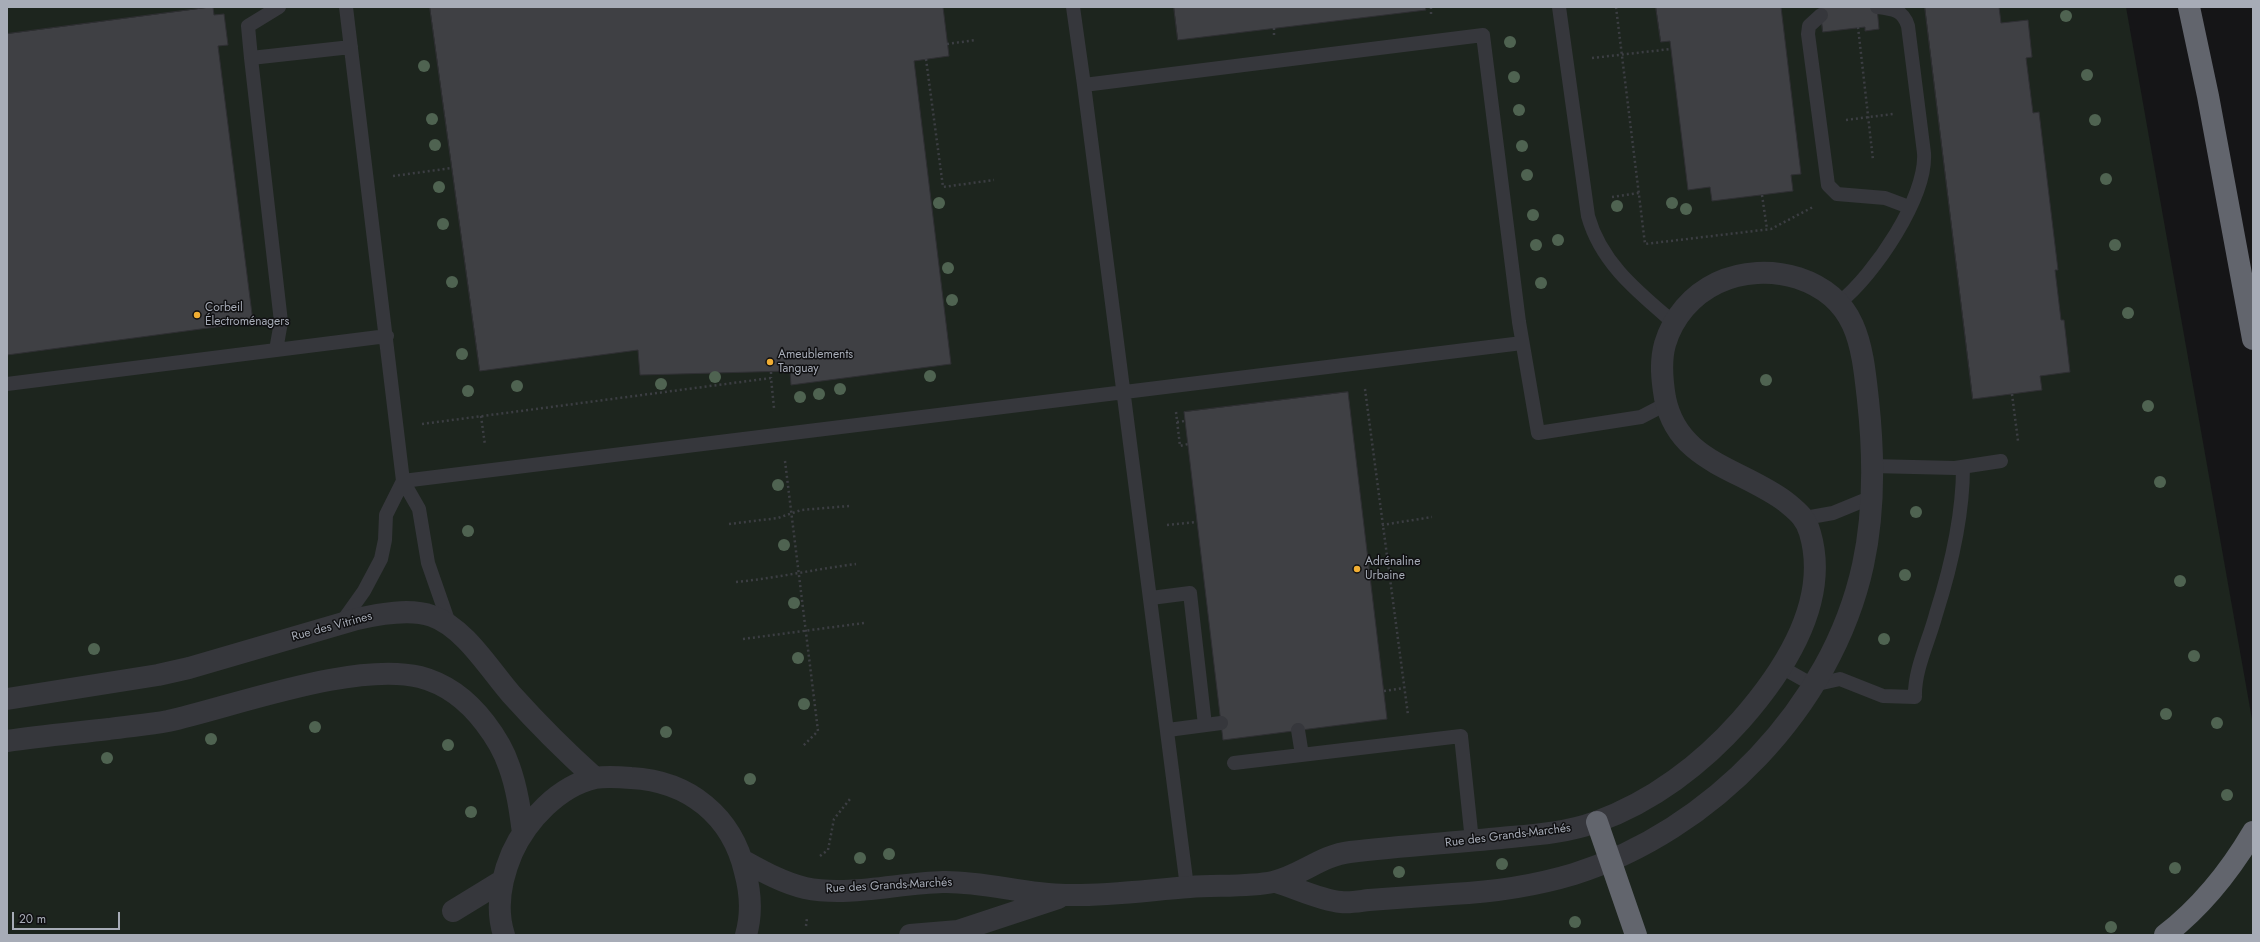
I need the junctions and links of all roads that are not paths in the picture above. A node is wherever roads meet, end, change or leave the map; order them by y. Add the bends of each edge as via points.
1 (279, 7) edge
2 (346, 7) edge
3 (1073, 7) edge
4 (1559, 7) edge
5 (1877, 7) edge
6 (2188, 7) edge
7 (1821, 15) dead end
8 (351, 46) junction
9 (251, 58) junction
10 (1084, 85) junction
11 (1909, 207) junction
12 (1840, 302) junction
13 (1673, 322) junction
14 (387, 336) junction
15 (2253, 339) edge
16 (1522, 343) junction
17 (276, 350) junction
18 (7, 384) edge
19 (1125, 392) junction
20 (1666, 404) junction
21 (2001, 461) dead end
22 (1872, 466) junction
23 (1963, 467) junction
24 (403, 482) junction
25 (1872, 497) junction
26 (1805, 518) junction
27 (1152, 598) junction
28 (342, 622) junction
29 (450, 626) junction
30 (1781, 667) junction
31 (1813, 685) junction
32 (7, 698) edge
33 (1221, 723) dead end
34 (1205, 725) junction
35 (1168, 730) junction
36 (1298, 730) dead end
37 (7, 741) edge
38 (1302, 755) junction
39 (1234, 764) dead end
40 (595, 778) junction
41 (1597, 822) junction
42 (2253, 832) edge
43 (523, 833) junction
44 (1472, 841) junction
45 (742, 860) junction
46 (1610, 860) junction
47 (502, 881) junction
48 (1276, 882) junction
49 (1187, 887) junction
50 (1065, 896) junction
51 (453, 911) dead end
52 (504, 935) edge
53 (746, 935) edge
54 (910, 935) edge
55 (1636, 935) edge
56 (2165, 935) edge

1 - 9 lane via 248,26
2 - 8 lane
3 - 10 lane
4 - 13 lane via 1578,150 1592,229 1604,253 1620,274
5 - 11 lane via 1897,10 1904,16 1908,26 1924,158 1921,181
6 - 15 highway via 2210,103
7 - 11 lane via 1809,26 1808,34 1828,185 1837,194 1885,198
8 - 9 lane
8 - 14 lane
9 - 17 lane via 281,322
10 - 16 lane via 1483,35
10 - 19 lane
11 - 12 lane via 1864,280
12 - 13 street, Rue des Grands-Marchés via 1817,286 1797,278 1752,273 1728,279 1708,289 1692,300
12 - 22 street, Rue des Grands-Marchés via 1852,320 1860,346 1868,396
13 - 20 street, Rue des Grands-Marchés via 1662,359
14 - 17 lane
14 - 24 lane
16 - 19 lane
16 - 20 lane via 1538,432 1641,417
17 - 18 lane
19 - 24 lane
19 - 27 lane
20 - 26 street, Rue des Grands-Marchés via 1677,429 1692,447 1714,463 1770,491
21 - 23 lane
22 - 23 lane
22 - 25 street, Rue des Grands-Marchés
23 - 31 lane via 1957,530 1943,591 1917,676 1915,697 1883,696 1840,679
24 - 28 lane via 386,515 381,559 364,591
24 - 29 lane via 419,509 428,563
25 - 26 lane via 1833,513
25 - 31 street, Rue des Grands-Marchés via 1864,560 1856,592 1835,644
26 - 30 street, Rue des Grands-Marchés via 1814,552 1814,588 1801,627
27 - 34 lane via 1190,593
27 - 35 lane
28 - 29 street, Rue des Vitrines via 378,615 413,613 433,616
28 - 32 street, Rue des Vitrines via 189,668
29 - 40 street, Rue des Vitrines via 528,713
30 - 31 lane
30 - 41 street, Rue des Grands-Marchés via 1738,724 1701,759 1653,794
31 - 46 street, Rue des Grands-Marchés via 1768,747 1727,787 1674,827
33 - 34 lane
34 - 35 lane
35 - 49 lane
36 - 38 lane
37 - 43 street via 166,721 344,678 387,674 409,675 431,680 448,689 470,706 488,728 510,767
38 - 39 lane
38 - 44 lane via 1460,736
40 - 43 street via 557,797
40 - 45 street via 636,778 681,789 698,799 720,821
41 - 44 street, Rue des Grands-Marchés via 1550,833
41 - 46 highway
42 - 56 highway via 2217,884
43 - 47 street
44 - 48 street, Rue des Grands-Marchés via 1339,853
45 - 50 street, Rue des Grands-Marchés via 778,879 811,889 843,890 949,882
45 - 53 street via 751,906
46 - 48 street, Rue des Grands-Marchés via 1571,875 1506,889 1340,902
46 - 55 highway
47 - 51 street
47 - 52 street via 500,920
48 - 49 street, Rue des Grands-Marchés
49 - 50 street, Rue des Grands-Marchés
50 - 54 street, Rue des Grands-Marchés via 958,931

